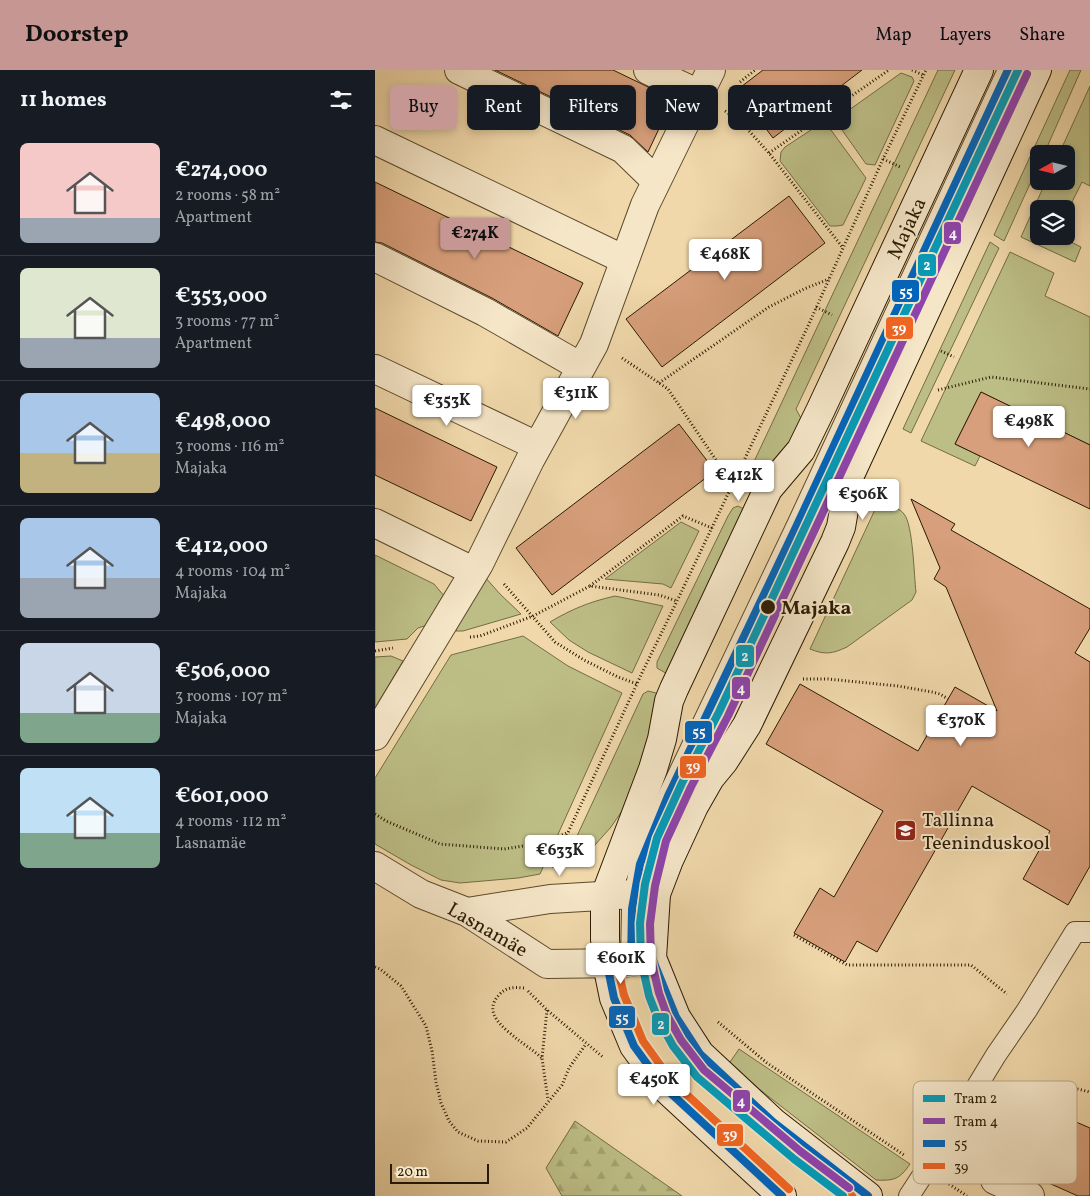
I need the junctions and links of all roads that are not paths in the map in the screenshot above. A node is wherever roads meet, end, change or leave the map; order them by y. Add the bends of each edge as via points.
1 (459, 70) edge
2 (648, 70) edge
3 (979, 70) edge
4 (1009, 70) edge
5 (1037, 70) edge
6 (705, 82) edge
7 (375, 140) edge
8 (656, 181) junction
9 (375, 257) edge
10 (625, 260) junction
11 (581, 367) junction
12 (375, 369) edge
13 (537, 446) junction
14 (375, 523) edge
15 (476, 568) junction
16 (375, 736) edge
17 (375, 866) edge
18 (645, 894) junction
19 (605, 896) junction
20 (467, 912) junction
21 (1090, 932) edge
22 (630, 962) junction
23 (981, 1081) edge
24 (917, 1184) edge
25 (1004, 1184) edge
26 (782, 1196) edge
27 (868, 1196) edge
28 (909, 1196) edge
29 (1030, 1196) edge

1 - 8 street via 623,149
2 - 6 street
3 - 19 street, Majaka via 821,410 801,450 768,489 671,695 653,769
4 - 18 lane via 668,796 640,864
5 - 18 street via 850,475 841,527 835,542 747,726 710,778 669,860
6 - 8 street
7 - 10 street
8 - 10 street
9 - 11 street via 485,312
10 - 11 street via 594,344
11 - 13 street
12 - 13 street
13 - 15 street
14 - 15 street
15 - 16 street
17 - 20 street, Lasnamäe via 421,894
18 - 19 street
18 - 22 street
19 - 20 street via 550,899
19 - 22 street, Majaka via 605,939
20 - 22 street, Lasnamäe via 547,964
21 - 23 lane via 1075,932
22 - 26 street via 614,998 634,1046 664,1087
22 - 27 street via 676,1018 700,1054 773,1122
24 - 28 lane
25 - 29 street

